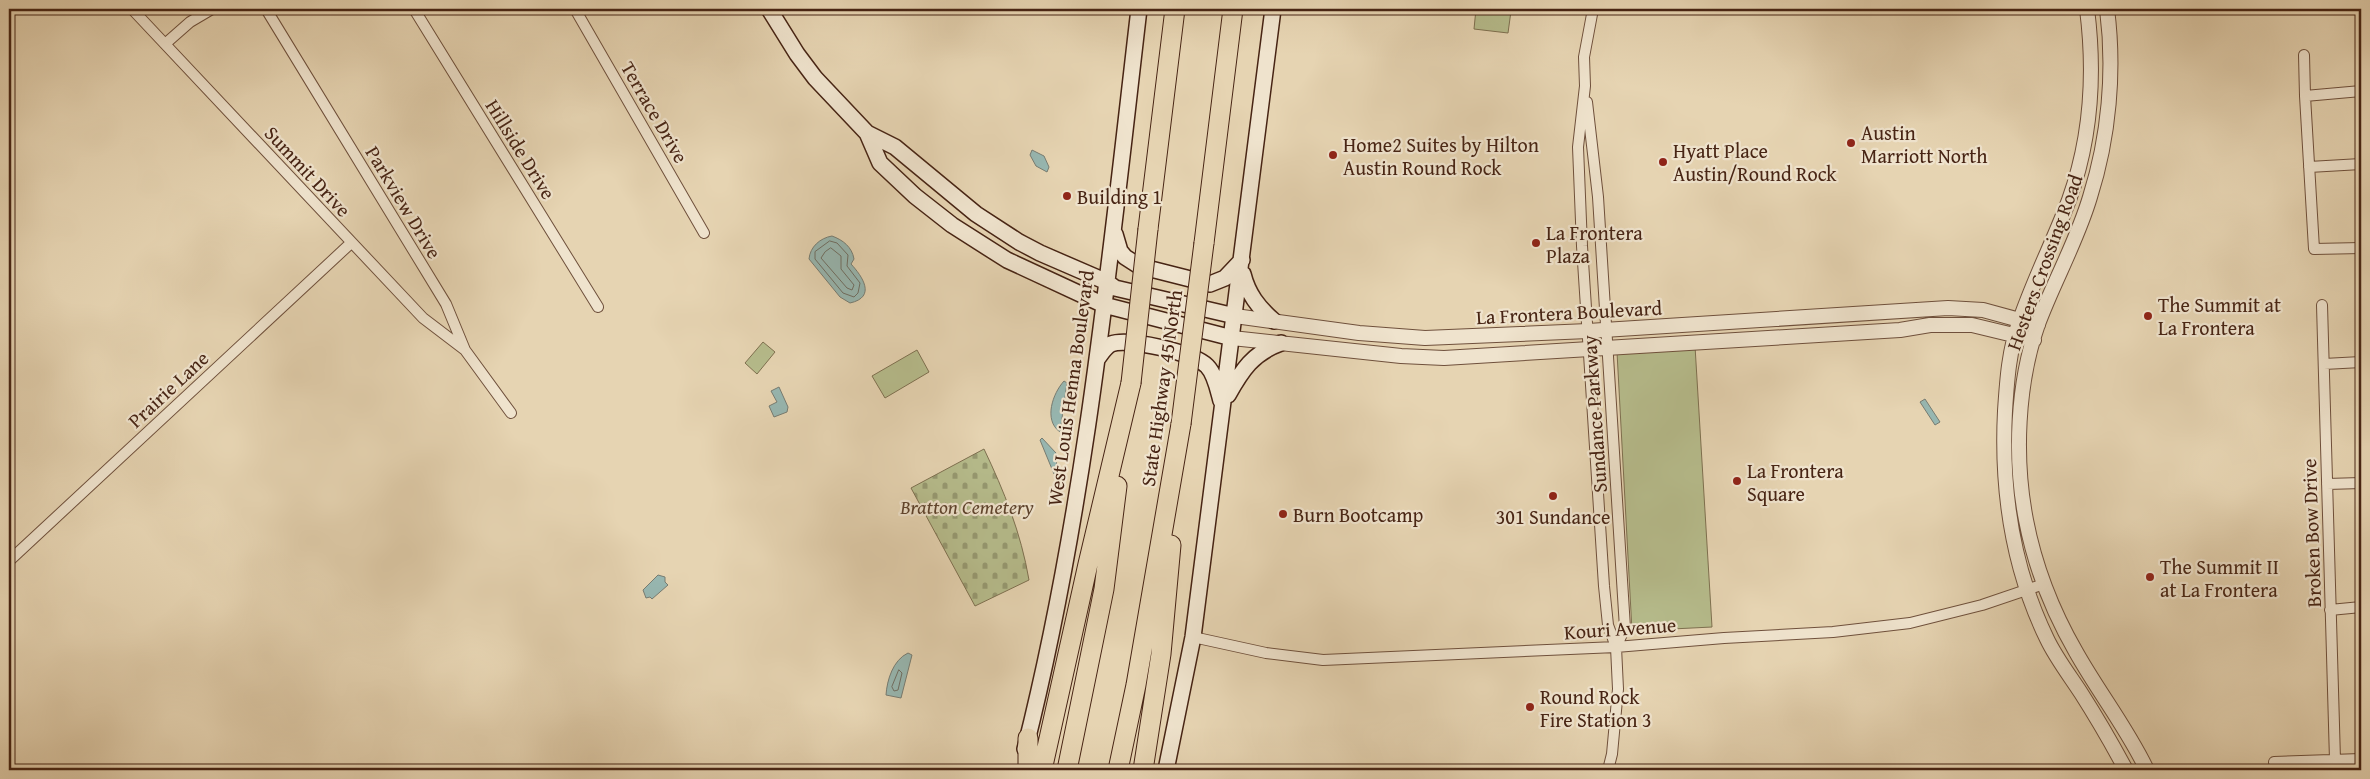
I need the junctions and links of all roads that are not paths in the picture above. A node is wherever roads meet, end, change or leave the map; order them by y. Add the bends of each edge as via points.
1 (132, 9) edge
2 (212, 9) edge
3 (266, 9) edge
4 (414, 9) edge
5 (575, 9) edge
6 (769, 9) edge
7 (1139, 9) edge
8 (1175, 9) edge
9 (1233, 9) edge
10 (1274, 9) edge
11 (1593, 9) edge
12 (2087, 9) edge
13 (2107, 9) edge
14 (165, 44) junction
15 (2304, 55) dead end
16 (1584, 86) junction
17 (2361, 91) edge
18 (2305, 96) junction
19 (867, 133) junction
20 (2361, 164) edge
21 (2309, 167) junction
22 (976, 214) junction
23 (1113, 230) junction
24 (704, 233) dead end
25 (964, 233) junction
26 (350, 243) junction
27 (2361, 248) edge
28 (1242, 260) junction
29 (1107, 282) junction
30 (1104, 305) junction
31 (2322, 305) dead end
32 (598, 307) dead end
33 (1235, 316) junction
34 (2019, 320) junction
35 (1274, 321) junction
36 (2038, 325) junction
37 (1606, 330) junction
38 (1588, 331) junction
39 (2015, 336) junction
40 (1232, 338) junction
41 (2034, 340) junction
42 (1280, 343) junction
43 (1607, 347) junction
44 (1589, 348) junction
45 (466, 350) junction
46 (1098, 358) junction
47 (2361, 362) edge
48 (2324, 364) junction
49 (1131, 383) junction
50 (1222, 405) junction
51 (511, 413) dead end
52 (1181, 424) junction
53 (2361, 483) edge
54 (2327, 484) junction
55 (9, 561) edge
56 (2044, 584) junction
57 (2026, 588) junction
58 (2361, 607) edge
59 (2330, 610) junction
60 (1194, 637) junction
61 (1616, 648) junction
62 (1028, 738) junction
63 (2335, 760) junction
64 (2361, 760) edge
65 (2274, 762) dead end
66 (1020, 770) edge
67 (1028, 770) edge
68 (1042, 770) edge
69 (1067, 770) edge
70 (1118, 770) edge
71 (1143, 770) edge
72 (1166, 770) edge
73 (1608, 770) edge
74 (2126, 770) edge
75 (2147, 770) edge

1 - 14 street, Summit Drive
2 - 14 street via 190,22
3 - 45 street, Parkview Drive via 446,304
4 - 32 street, Hillside Drive
5 - 24 street, Terrace Drive
6 - 19 main road via 815,78
7 - 23 main road, West Louis Henna Boulevard
8 - 49 highway, State Highway 45 North, bridge
9 - 52 highway, State Highway 45 North, bridge
10 - 28 main road
11 - 16 street, Sundance Parkway via 1584,57
12 - 34 street, Hesters Crossing Road via 2091,60 2085,144 2070,199
13 - 36 street, Hesters Crossing Road via 2111,64 2107,120 2099,162 2083,220
14 - 26 street, Summit Drive
15 - 18 street
16 - 37 street, Sundance Parkway via 1598,197
16 - 38 street, Sundance Parkway via 1578,146
17 - 18 street
18 - 21 street
19 - 22 main road, La Frontera Boulevard via 895,147
19 - 25 main road, La Frontera Boulevard via 880,163 915,196
20 - 21 street
21 - 27 street via 2314,249
22 - 25 main road
22 - 29 main road, La Frontera Boulevard via 1040,253
23 - 28 main road via 1120,251 1139,266 1210,284 1226,278
23 - 29 main road, West Louis Henna Boulevard
25 - 30 main road, La Frontera Boulevard via 1007,260
26 - 45 street, Summit Drive via 423,318
26 - 55 street, Prairie Lane
28 - 33 main road
28 - 35 main road via 1248,292
29 - 30 main road, West Louis Henna Boulevard
29 - 33 main road, La Frontera Boulevard via 1115,288
30 - 40 main road, La Frontera Boulevard
30 - 46 main road, West Louis Henna Boulevard
31 - 48 street, Broken Bow Drive
33 - 35 street, La Frontera Boulevard
33 - 40 main road
34 - 36 street, La Frontera Boulevard
34 - 37 street, La Frontera Boulevard via 1983,310 1948,308
34 - 39 street, Hesters Crossing Road
35 - 38 street, La Frontera Boulevard via 1416,338
36 - 41 street, Hesters Crossing Road
37 - 38 street, La Frontera Boulevard
37 - 43 street, Sundance Parkway
38 - 44 street, Sundance Parkway
39 - 41 street, La Frontera Boulevard
39 - 43 street, La Frontera Boulevard via 1952,324 1900,330
39 - 57 street, Hesters Crossing Road via 2007,375 2003,452 2010,525
40 - 42 street, La Frontera Boulevard
40 - 50 main road
41 - 56 street, Hesters Crossing Road via 2026,376 2020,452 2026,522
42 - 44 street, La Frontera Boulevard via 1425,358
42 - 50 main road via 1252,358
43 - 44 street, La Frontera Boulevard
43 - 61 street, Sundance Parkway via 1625,628
44 - 61 street, Sundance Parkway via 1604,586 1608,625
45 - 51 street, Parkview Drive
46 - 50 main road via 1111,344 1127,341 1195,358 1209,367
46 - 62 main road, West Louis Henna Boulevard via 1061,580
47 - 48 street
48 - 54 street, Broken Bow Drive
49 - 68 highway
49 - 69 highway, State Highway 45 North via 1104,590
50 - 60 main road
52 - 70 highway, State Highway 45 North via 1136,686
52 - 71 highway via 1166,607
53 - 54 street
54 - 59 street, Broken Bow Drive
56 - 57 street, Kouri Avenue
56 - 75 street, Hesters Crossing Road via 2077,654 2130,736
57 - 61 street, Kouri Avenue via 1982,605 1910,623
57 - 74 street, Hesters Crossing Road via 2048,642 2103,726
58 - 59 street
59 - 63 street, Broken Bow Drive
60 - 61 street, Kouri Avenue via 1266,653 1323,660
60 - 72 main road
61 - 73 street, Sundance Parkway via 1616,716
62 - 66 main road, West Louis Henna Boulevard
62 - 67 highway
63 - 64 street
63 - 65 street

